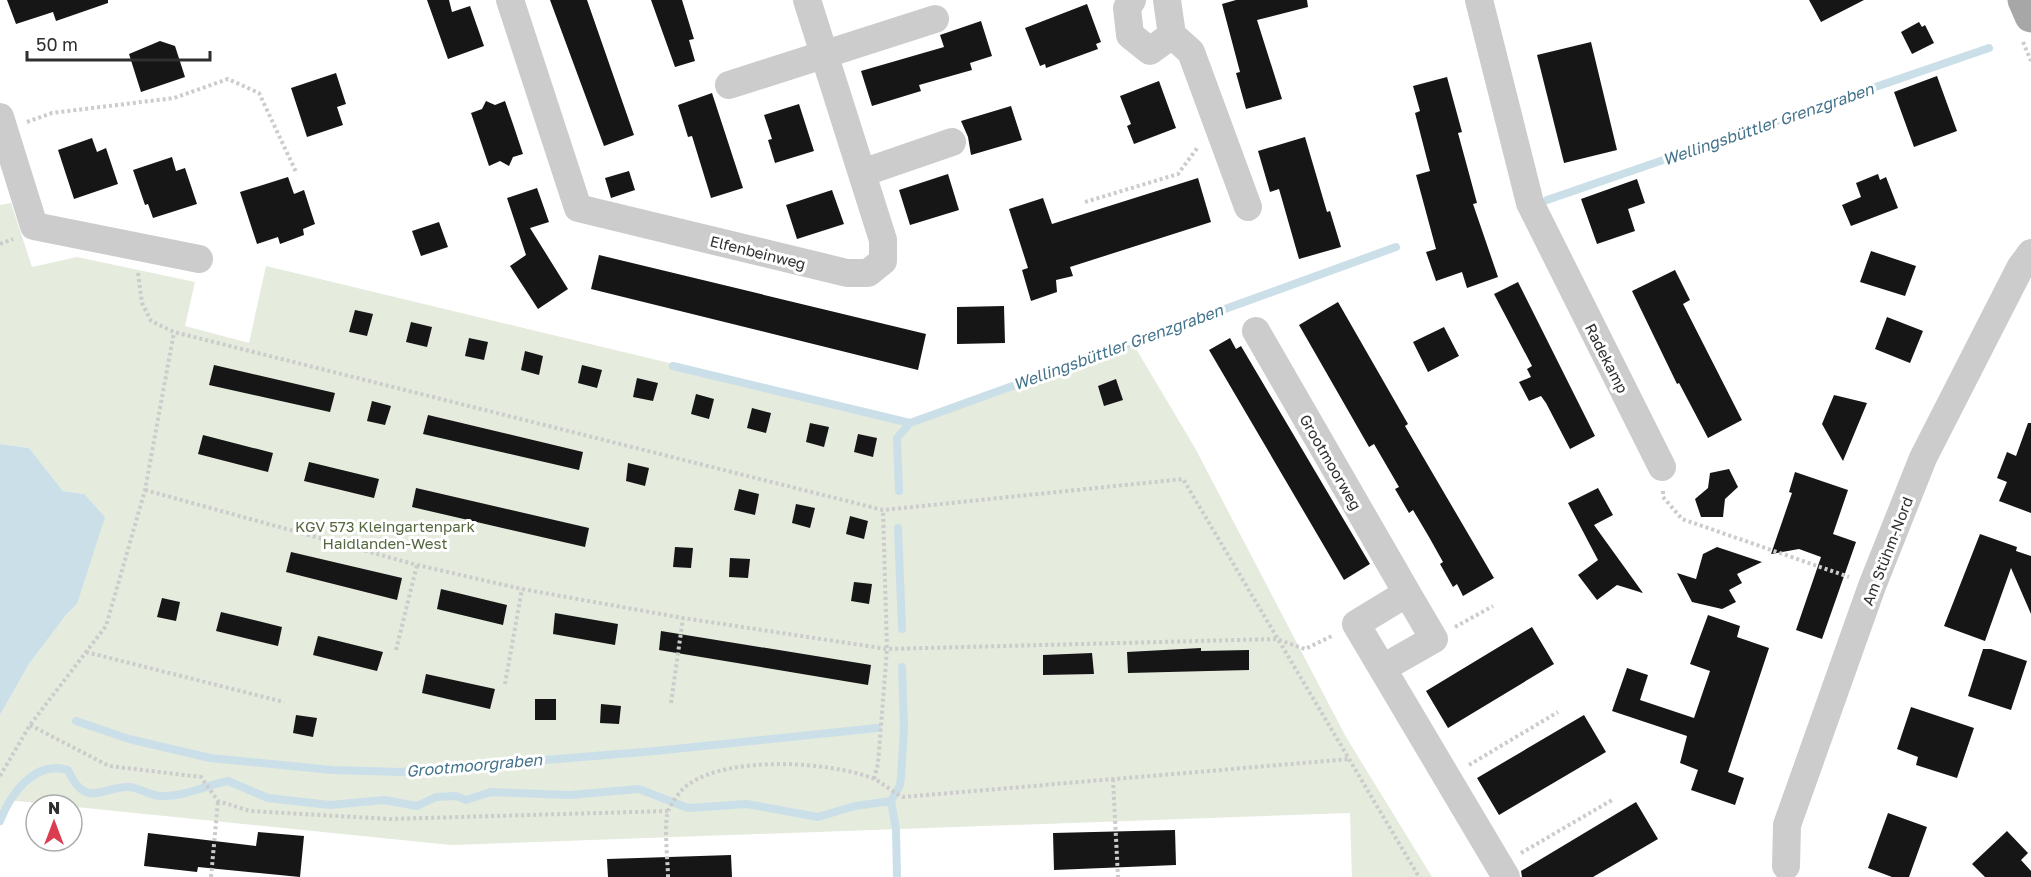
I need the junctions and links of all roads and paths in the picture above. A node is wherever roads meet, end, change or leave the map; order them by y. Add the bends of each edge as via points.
1 (510, 0) edge
2 (807, 0) edge
3 (1132, 0) edge
4 (1167, 0) edge
5 (1479, 0) edge
6 (2025, 0) edge
7 (2031, 16) edge
8 (935, 19) dead end
9 (1172, 35) junction
10 (824, 54) junction
11 (729, 85) dead end
12 (2, 124) edge
13 (1195, 137) dead end
14 (952, 142) dead end
15 (862, 173) junction
16 (297, 174) dead end
17 (1085, 202) dead end
18 (1248, 207) dead end
19 (139, 249) junction
20 (2031, 253) edge
21 (199, 259) dead end
22 (1256, 331) dead end
23 (174, 332) junction
24 (1662, 466) joint
25 (145, 490) junction
26 (883, 510) junction
27 (417, 565) junction
28 (1872, 586) junction
29 (522, 589) junction
30 (1407, 593) junction
31 (1493, 606) dead end
32 (683, 618) junction
33 (1356, 624) junction
34 (1276, 639) junction
35 (1434, 639) junction
36 (887, 649) junction
37 (396, 650) dead end
38 (86, 652) junction
39 (1383, 668) junction
40 (505, 684) dead end
41 (284, 702) dead end
42 (671, 703) dead end
43 (1558, 712) dead end
44 (30, 725) junction
45 (1350, 759) junction
46 (0, 776) edge
47 (1447, 777) junction
48 (874, 779) junction
49 (1113, 779) junction
50 (1612, 800) dead end
51 (218, 801) junction
52 (668, 811) junction
53 (1786, 866) dead end
54 (1502, 872) edge
55 (211, 877) edge
56 (668, 877) edge
57 (1118, 877) edge
58 (1419, 877) edge

1 - 15 street, Elfenbeinweg via 578,208 847,273 868,273 883,261 882,240
2 - 10 street, Elfenbeinweg
3 - 9 street via 1127,8 1130,35 1150,51
4 - 9 street
5 - 24 street, Radekamp via 1530,203
6 - 7 main road
8 - 10 street
9 - 18 street via 1191,52
10 - 11 street
10 - 15 street, Elfenbeinweg
12 - 16 path via 52,113 174,98 228,79 259,93
12 - 19 street via 34,226
13 - 17 path via 1199,148 1178,174
14 - 15 street
19 - 21 street
19 - 23 path via 137,279 142,303 152,321
20 - 28 street, Am Stühm-Nord via 2019,268 1923,458
22 - 30 street, Grootmoorweg
23 - 25 path
23 - 26 path
24 - 28 path via 1663,497 1682,519
25 - 27 path
25 - 38 path via 106,626
26 - 34 path via 1183,479
26 - 36 path
27 - 29 path
27 - 37 path
28 - 53 street, Am Stühm-Nord via 1787,825
29 - 32 path
29 - 40 path
30 - 33 street
30 - 35 street, Grootmoorweg
31 - 35 path
32 - 36 path
32 - 42 path
33 - 34 path via 1305,649
33 - 39 street
34 - 36 path
34 - 45 path
35 - 39 street
36 - 48 path
38 - 41 path
38 - 44 path
39 - 47 street
43 - 47 path
44 - 46 path
44 - 51 path via 109,766 201,777
45 - 49 path
45 - 58 path
47 - 54 street
48 - 49 path via 903,797
48 - 52 path via 827,766 774,764 717,770 687,784
49 - 57 path
50 - 54 path
51 - 52 path via 250,811 390,819
51 - 55 path
52 - 56 path

